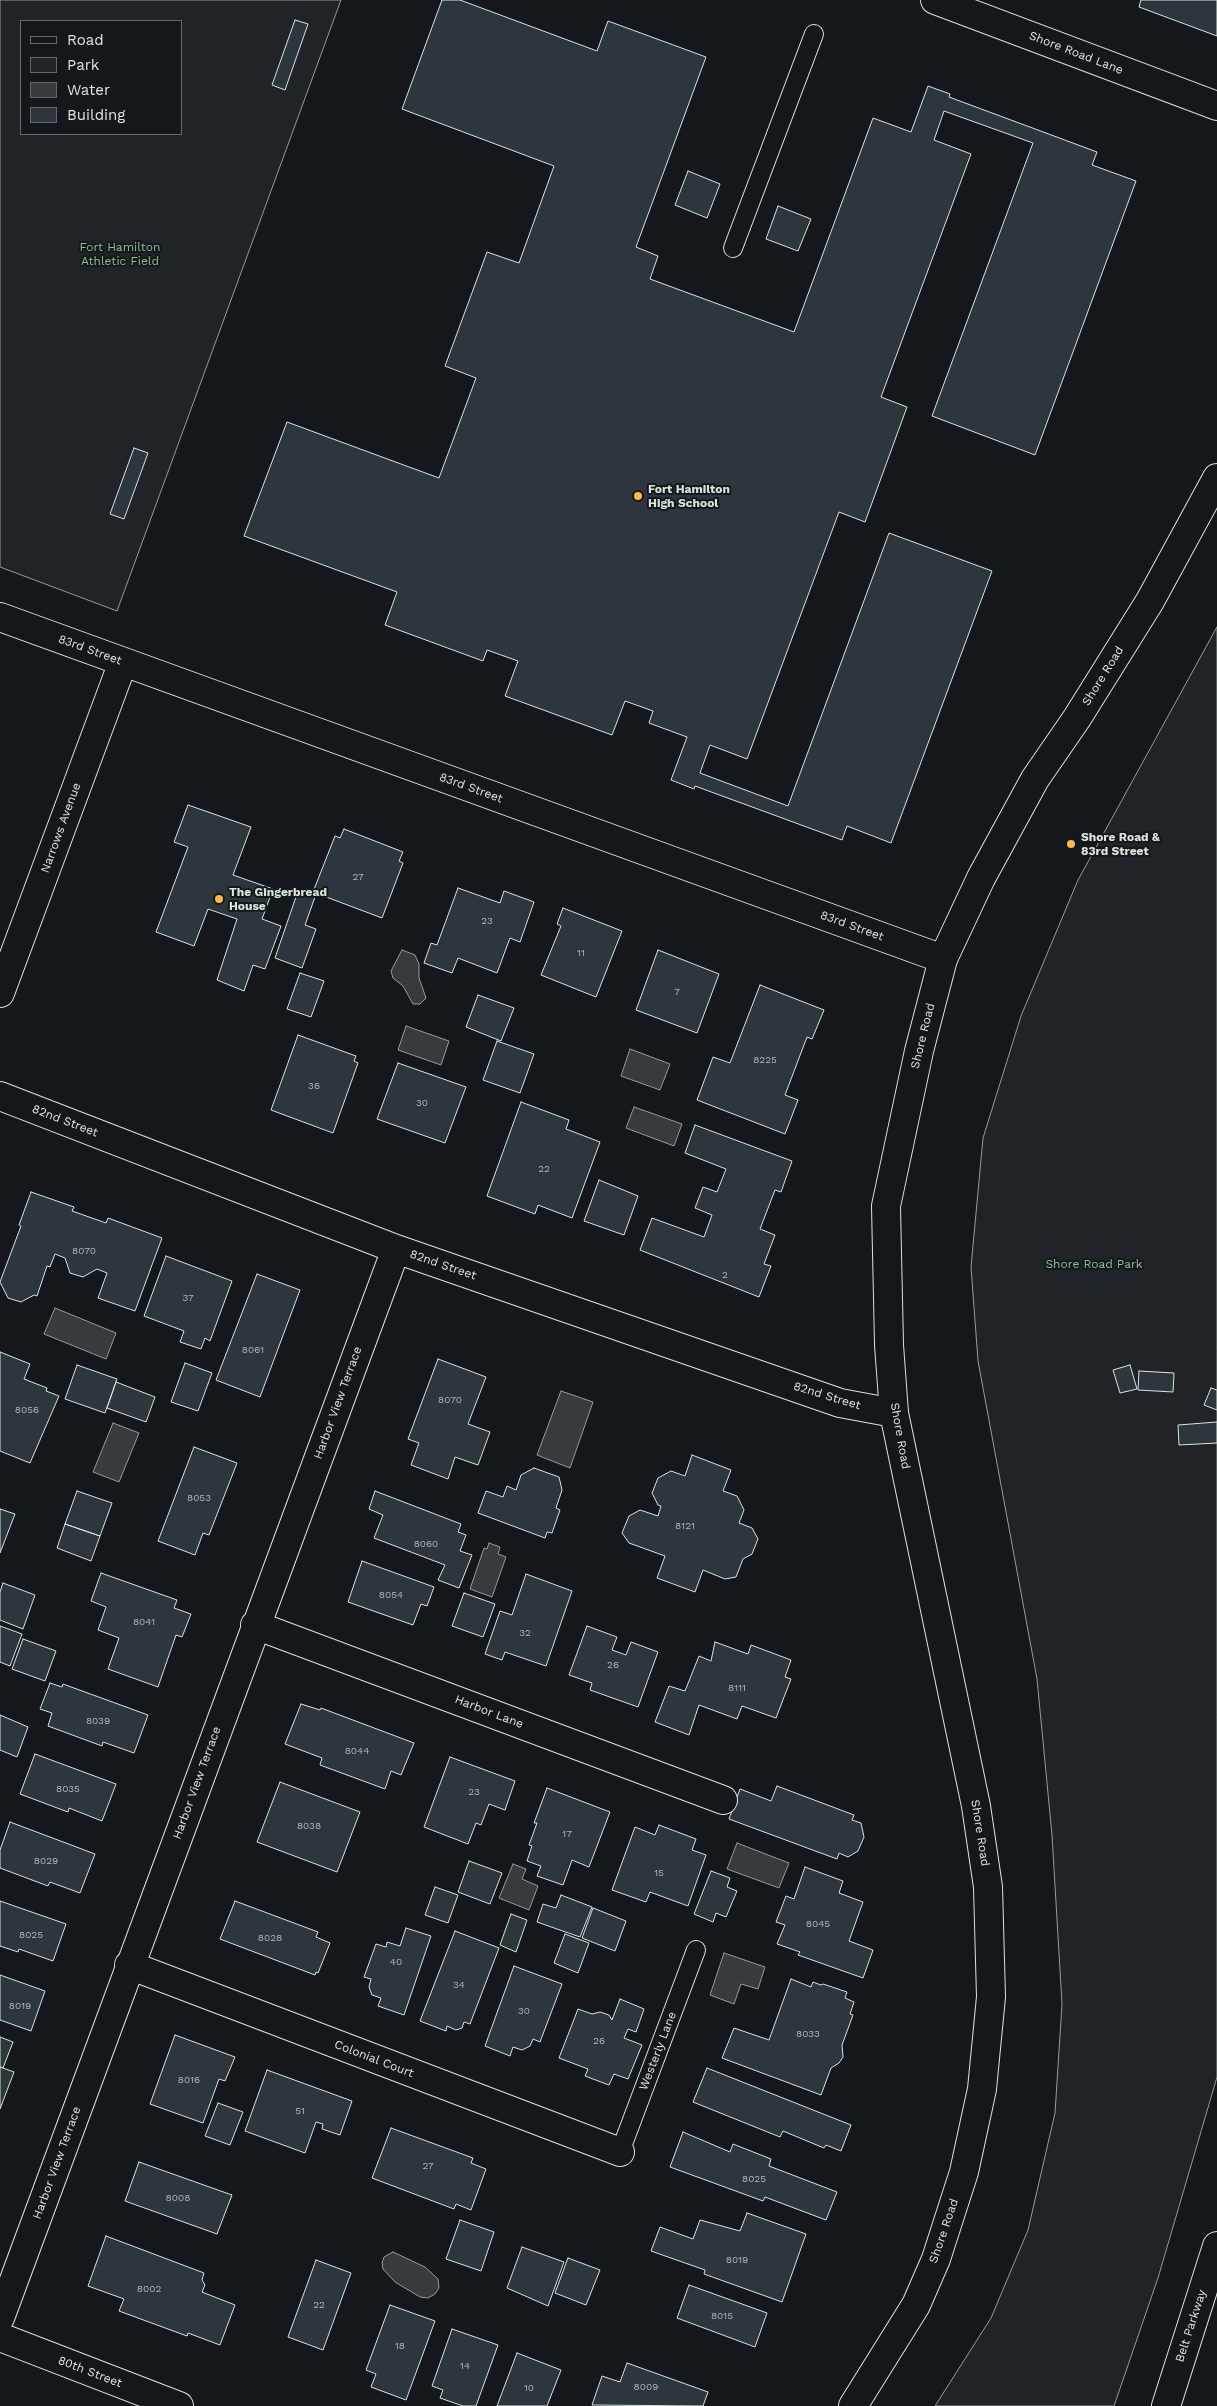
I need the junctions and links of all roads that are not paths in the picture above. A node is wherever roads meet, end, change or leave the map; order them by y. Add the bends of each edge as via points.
1 (935, 0) edge
2 (814, 34) dead end
3 (1217, 106) edge
4 (734, 248) dead end
5 (1217, 478) edge
6 (0, 617) edge
7 (123, 662) junction
8 (943, 959) junction
9 (0, 994) edge
10 (0, 1096) edge
11 (396, 1249) junction
12 (894, 1413) junction
13 (255, 1625) junction
14 (723, 1800) dead end
15 (696, 1950) dead end
16 (129, 1966) junction
17 (620, 2152) joint
18 (1217, 2246) edge
19 (0, 2318) edge
20 (0, 2337) edge
21 (179, 2406) edge
22 (853, 2406) edge
23 (1166, 2406) edge

1 - 3 main road, Shore Road Lane
2 - 4 lane
5 - 8 main road, Shore Road via 1150,601 1035,779 981,878
6 - 7 main road, 83rd Street
7 - 8 main road, 83rd Street
7 - 9 main road, Narrows Avenue
8 - 12 main road, Shore Road via 919,1051 886,1206
10 - 11 main road, 82nd Street
11 - 12 main road, 82nd Street via 840,1403
11 - 13 main road, Harbor View Terrace
12 - 22 main road, Shore Road via 976,1806 988,1887 991,1997 978,2108 964,2172 936,2258 916,2305
13 - 14 main road, Harbor Lane
13 - 16 main road, Harbor View Terrace
15 - 17 lane, Westerly Lane
16 - 17 main road, Colonial Court
16 - 19 main road, Harbor View Terrace
18 - 23 main road, Belt Parkway
20 - 21 main road, 80th Street

